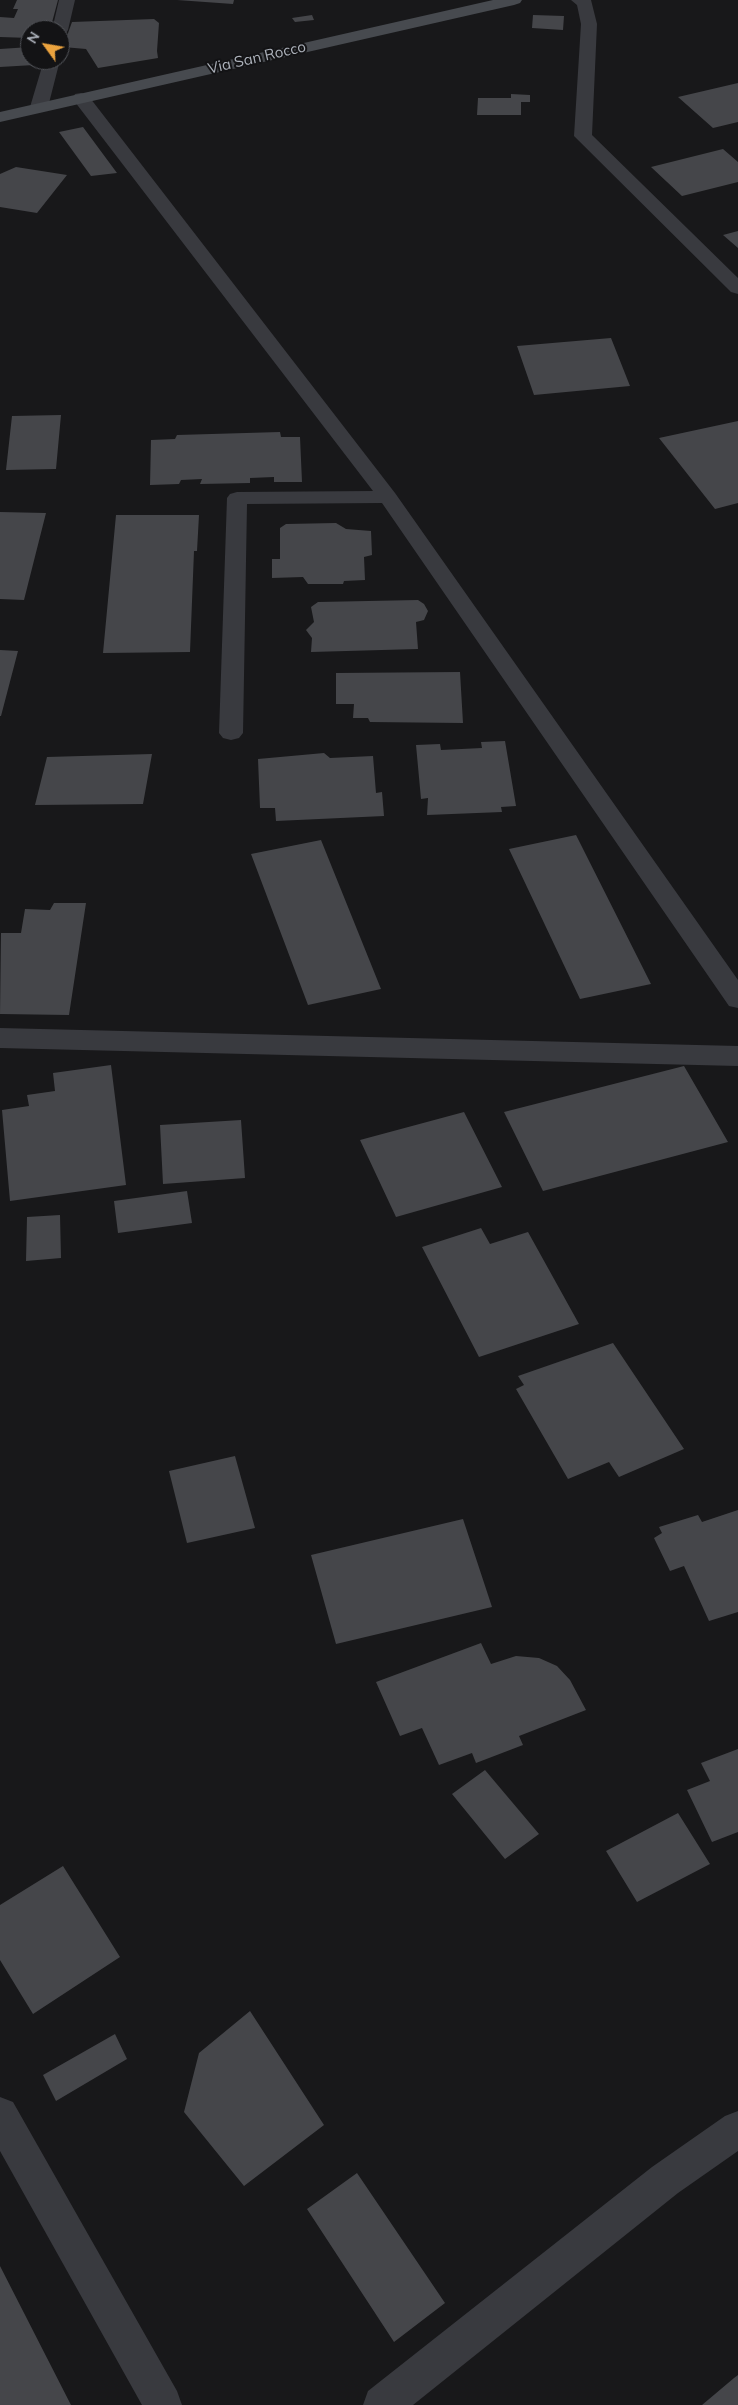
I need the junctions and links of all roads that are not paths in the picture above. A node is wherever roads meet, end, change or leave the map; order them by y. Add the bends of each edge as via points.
1 (67, 0) edge
2 (514, 0) edge
3 (579, 0) edge
4 (62, 20) edge
5 (49, 70) edge
6 (81, 98) junction
7 (39, 108) junction
8 (0, 117) edge
9 (738, 288) edge
10 (388, 497) junction
11 (231, 733) dead end
12 (738, 999) edge
13 (0, 1038) edge
14 (738, 1056) edge
15 (0, 2115) edge
16 (738, 2129) edge
17 (163, 2405) edge
18 (382, 2405) edge

1 - 4 street
2 - 6 street, Via San Rocco
3 - 9 street via 585,3 589,24 583,136
5 - 7 street
6 - 7 street, Via San Rocco
6 - 10 street
7 - 8 street, Via San Rocco
10 - 11 street via 237,498
10 - 12 street
13 - 14 street
15 - 17 street
16 - 18 street via 665,2180

